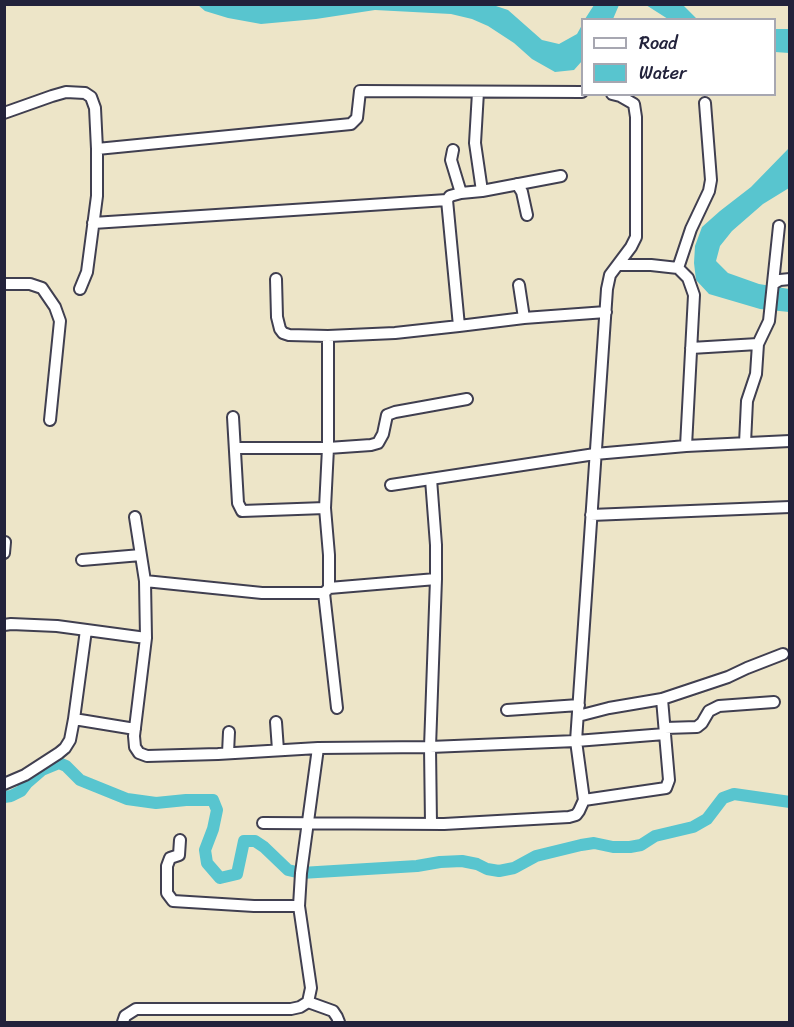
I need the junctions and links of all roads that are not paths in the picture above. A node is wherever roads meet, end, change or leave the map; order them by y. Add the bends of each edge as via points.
1 (478, 92) junction
2 (581, 92) edge
3 (620, 96) edge
4 (705, 103) dead end
5 (4, 113) edge
6 (97, 149) junction
7 (453, 150) dead end
8 (561, 176) dead end
9 (517, 184) junction
10 (482, 191) junction
11 (461, 193) junction
12 (447, 201) junction
13 (527, 215) dead end
14 (93, 223) junction
15 (779, 226) dead end
16 (619, 265) junction
17 (678, 268) junction
18 (276, 279) dead end
19 (789, 279) edge
20 (4, 284) edge
21 (773, 284) junction
22 (519, 285) dead end
23 (80, 289) dead end
24 (606, 312) junction
25 (524, 318) junction
26 (459, 326) junction
27 (328, 336) junction
28 (758, 344) junction
29 (691, 348) junction
30 (467, 399) dead end
31 (233, 417) dead end
32 (50, 420) dead end
33 (789, 441) edge
34 (745, 443) junction
35 (686, 446) junction
36 (235, 448) junction
37 (328, 448) junction
38 (595, 454) junction
39 (431, 479) junction
40 (391, 485) dead end
41 (789, 507) edge
42 (325, 508) junction
43 (591, 515) junction
44 (135, 517) dead end
45 (5, 542) edge
46 (4, 553) edge
47 (141, 555) junction
48 (82, 560) dead end
49 (436, 579) junction
50 (145, 581) junction
51 (326, 591) junction
52 (4, 625) edge
53 (86, 630) junction
54 (146, 638) junction
55 (783, 654) dead end
56 (662, 699) junction
57 (774, 702) dead end
58 (337, 708) dead end
59 (507, 710) dead end
60 (578, 710) junction
61 (74, 719) junction
62 (276, 722) dead end
63 (135, 729) junction
64 (665, 731) junction
65 (229, 732) dead end
66 (576, 741) junction
67 (430, 747) junction
68 (318, 748) junction
69 (278, 750) junction
70 (228, 753) junction
71 (4, 784) edge
72 (584, 800) junction
73 (263, 823) dead end
74 (308, 823) junction
75 (431, 824) junction
76 (180, 840) dead end
77 (299, 906) junction
78 (308, 1002) junction
79 (123, 1023) edge
80 (339, 1023) edge

1 - 2 street
1 - 6 street via 360,91 357,118 351,124
1 - 10 street via 476,143
3 - 16 street via 634,104 636,117 636,237
4 - 17 street via 711,180
5 - 6 street via 66,92 85,93 95,108
6 - 14 street
7 - 11 street via 451,160
8 - 9 street
9 - 10 street
9 - 13 street
10 - 11 street
11 - 12 street
12 - 14 street
12 - 26 street
14 - 23 street via 87,272
15 - 21 street
16 - 17 street
16 - 24 street via 610,276
17 - 29 street via 688,278 694,295
18 - 27 street via 277,316 283,333
19 - 21 street
20 - 32 street via 42,288 60,321
21 - 28 street via 769,321
22 - 25 street
24 - 25 street
24 - 38 street
25 - 26 street
26 - 27 street
27 - 37 street
28 - 29 street
28 - 34 street via 756,374 747,401
29 - 35 street
30 - 37 street via 387,415 378,442 371,446
31 - 36 street
33 - 34 street
34 - 35 street
35 - 38 street
36 - 37 street
36 - 42 street via 238,503 242,511
37 - 42 street
38 - 39 street
38 - 43 street
39 - 40 street
39 - 49 street
41 - 43 street
42 - 51 street via 329,555
43 - 60 street
44 - 47 street
45 - 46 street
47 - 48 street
47 - 50 street
49 - 51 street
49 - 67 street
50 - 51 street via 262,593
50 - 54 street
51 - 58 street
52 - 53 street
53 - 54 street
53 - 61 street
54 - 63 street
55 - 56 street
56 - 60 street
56 - 64 street
57 - 64 street via 719,706 709,711 697,727
59 - 60 street
60 - 66 street
61 - 63 street
61 - 71 street via 65,748
62 - 69 street
63 - 70 street via 135,747 147,756
64 - 66 street
64 - 72 street via 669,780 666,788
65 - 70 street
66 - 67 street
66 - 72 street
67 - 68 street
67 - 75 street
68 - 69 street
68 - 74 street
69 - 70 street
72 - 75 street via 576,815 569,817
73 - 74 street
74 - 75 street
74 - 77 street
76 - 77 street via 179,855 170,858 167,866 167,893 173,901
77 - 78 street via 310,987
78 - 79 street via 291,1009 136,1009 125,1016
78 - 80 street via 333,1011

